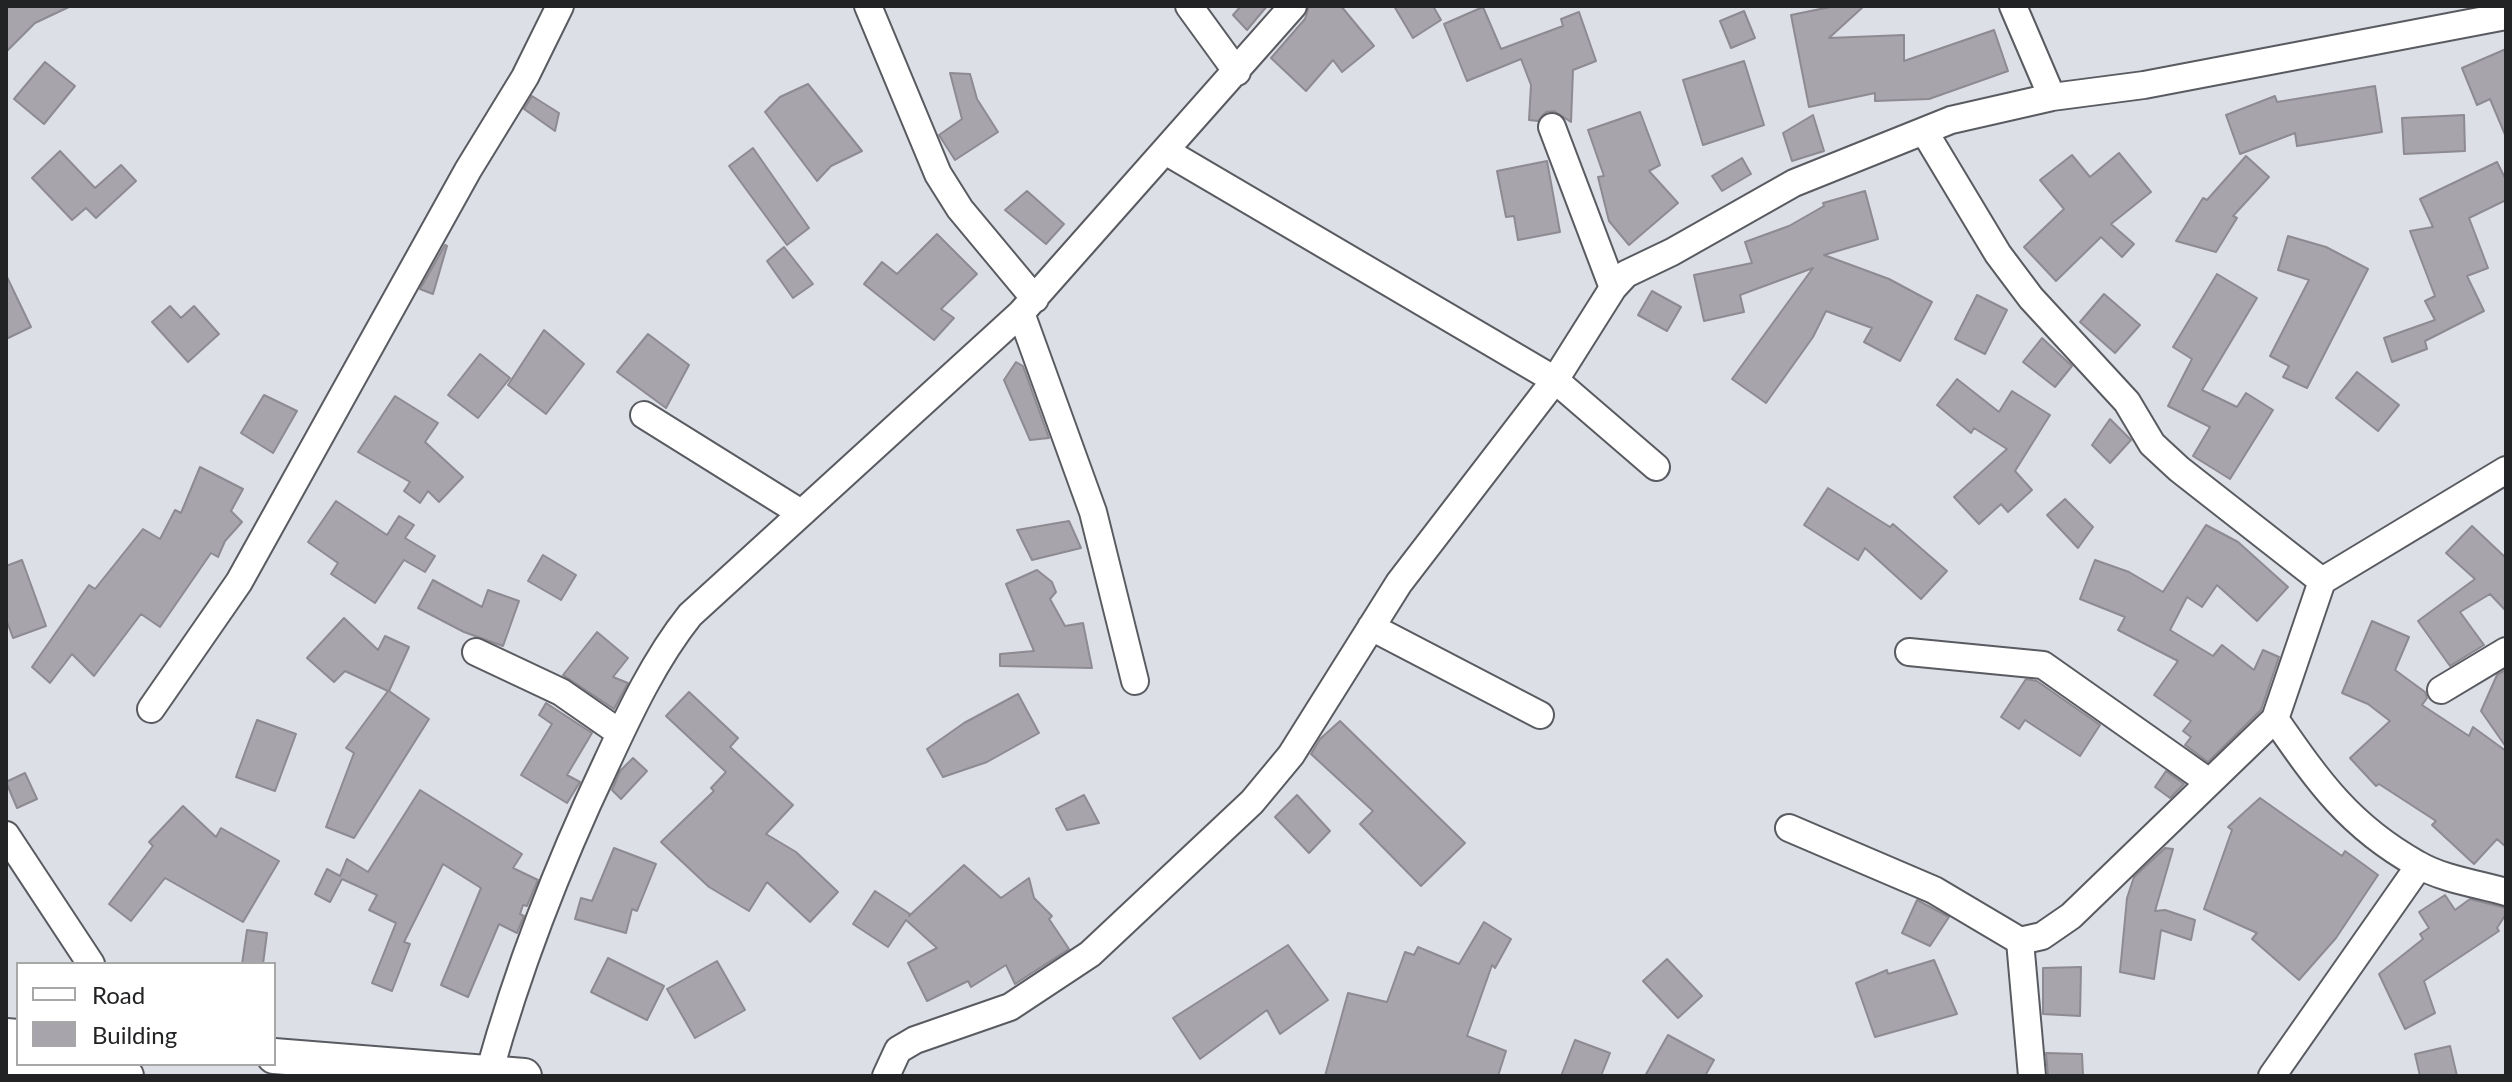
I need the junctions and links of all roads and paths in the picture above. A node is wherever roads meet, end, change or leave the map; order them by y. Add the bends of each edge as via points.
1 (560, 6) edge
2 (868, 6) edge
3 (1189, 6) edge
4 (1293, 6) edge
5 (2013, 6) edge
6 (2506, 16) edge
7 (1237, 72) junction
8 (2052, 97) junction
9 (1552, 127) dead end
10 (1924, 131) junction
11 (1167, 152) junction
12 (1613, 288) junction
13 (1028, 306) junction
14 (1555, 380) junction
15 (644, 415) dead end
16 (1656, 467) dead end
17 (2506, 470) edge
18 (801, 513) junction
19 (2322, 581) junction
20 (1371, 627) junction
21 (2506, 651) edge
22 (476, 652) dead end
23 (1909, 652) dead end
24 (1135, 681) dead end
25 (2441, 690) dead end
26 (151, 709) dead end
27 (1540, 715) dead end
28 (2275, 719) junction
29 (620, 733) junction
30 (2209, 782) junction
31 (1789, 828) dead end
32 (6, 835) edge
33 (2419, 866) junction
34 (2506, 892) edge
35 (2020, 941) junction
36 (90, 962) edge
37 (276, 1056) edge
38 (27, 1070) edge
39 (489, 1073) junction
40 (128, 1076) edge
41 (524, 1076) edge
42 (886, 1076) edge
43 (2032, 1076) edge
44 (2272, 1076) edge

1 - 26 street via 239,582
2 - 13 street via 938,174
3 - 7 street
4 - 7 street
5 - 8 street
6 - 8 street via 2144,85
7 - 11 street
8 - 10 street
9 - 12 street
10 - 12 street via 1794,183 1626,274
10 - 19 street via 1998,254 2031,298 2127,402 2152,444
11 - 13 street
11 - 14 street
12 - 14 street
13 - 18 street
13 - 24 street via 1093,512
14 - 16 street
14 - 20 street
15 - 18 street
17 - 19 street
18 - 29 street via 690,615 671,639
19 - 28 street
20 - 27 street
20 - 42 street via 1291,755 1252,802 1164,887 1090,954 1010,1007 898,1050
21 - 25 street
22 - 29 street via 561,692
23 - 30 street via 2043,665
28 - 30 street
28 - 33 street via 2329,796 2353,820
29 - 39 street via 515,979
30 - 35 street via 2071,916 2042,936
31 - 35 street via 1934,890
32 - 36 street
33 - 34 street
33 - 44 street
35 - 43 street
37 - 39 main road
38 - 40 main road
39 - 41 main road

